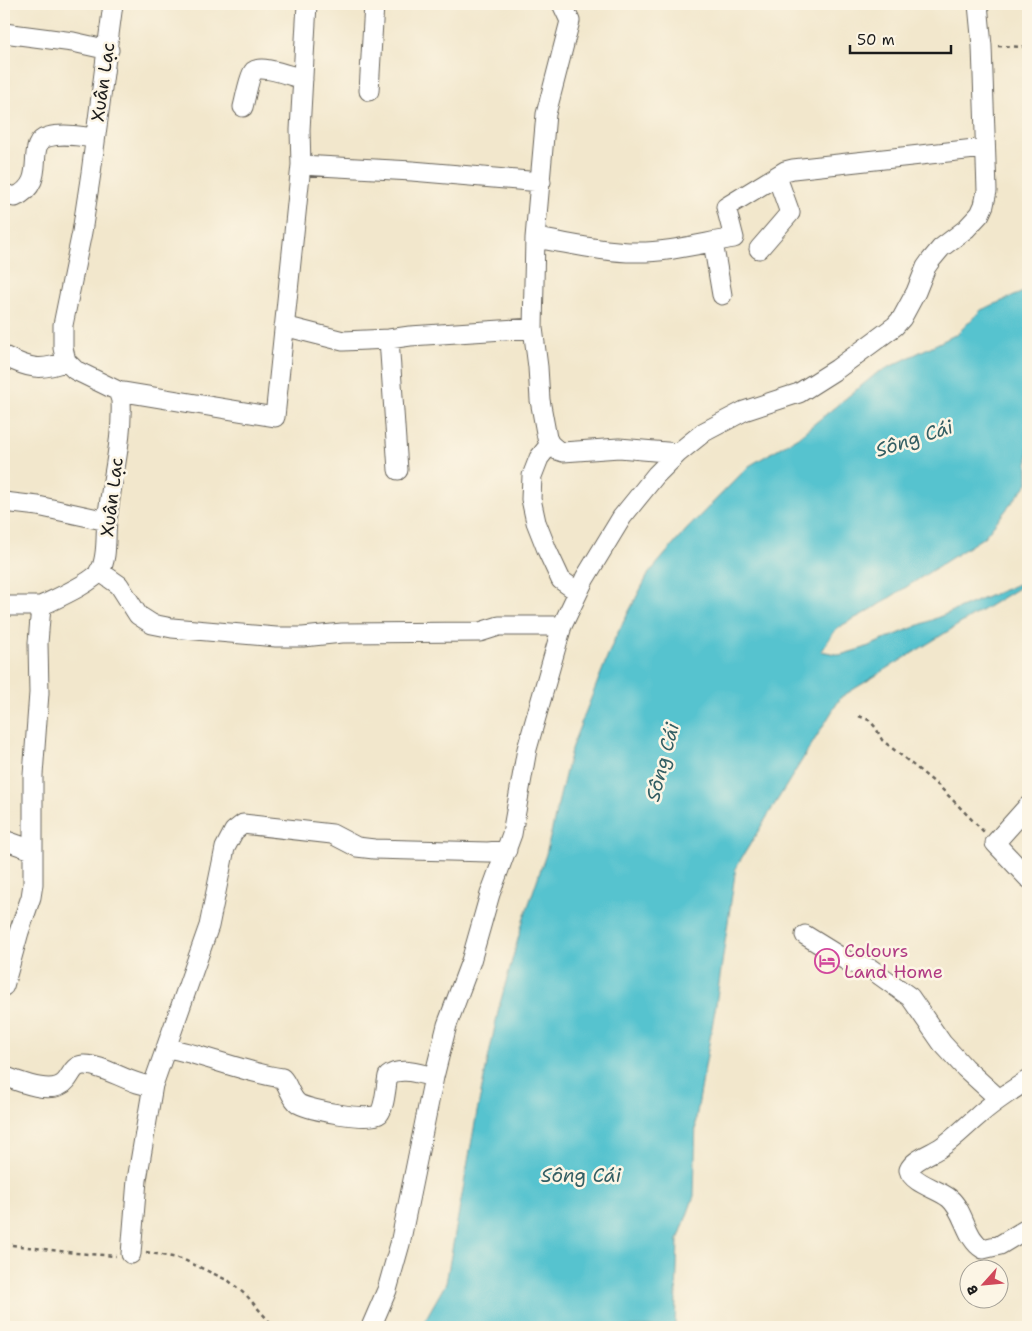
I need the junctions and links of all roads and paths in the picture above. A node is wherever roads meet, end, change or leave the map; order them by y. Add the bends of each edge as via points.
1 (113, 4) edge
2 (307, 4) edge
3 (374, 4) edge
4 (562, 4) edge
5 (978, 4) edge
6 (4, 33) edge
7 (982, 46) junction
8 (1028, 47) edge
9 (109, 50) junction
10 (303, 79) junction
11 (369, 91) dead end
12 (243, 107) dead end
13 (95, 138) junction
14 (984, 148) junction
15 (301, 165) junction
16 (777, 177) junction
17 (540, 182) junction
18 (4, 194) edge
19 (535, 238) junction
20 (713, 242) junction
21 (759, 248) dead end
22 (722, 296) dead end
23 (284, 326) junction
24 (533, 328) junction
25 (389, 339) junction
26 (4, 356) edge
27 (66, 360) junction
28 (118, 391) junction
29 (550, 444) junction
30 (678, 453) junction
31 (398, 470) dead end
32 (4, 502) edge
33 (107, 521) junction
34 (100, 571) junction
35 (578, 592) junction
36 (4, 606) edge
37 (41, 606) junction
38 (562, 626) junction
39 (859, 716) dead end
40 (1028, 806) edge
41 (4, 840) edge
42 (995, 842) junction
43 (32, 850) junction
44 (507, 850) junction
45 (1028, 878) edge
46 (806, 935) dead end
47 (4, 986) edge
48 (167, 1048) junction
49 (4, 1076) edge
50 (434, 1077) junction
51 (1028, 1080) edge
52 (153, 1085) junction
53 (999, 1099) junction
54 (1028, 1228) edge
55 (4, 1244) edge
56 (131, 1254) junction
57 (274, 1327) edge
58 (371, 1327) edge

1 - 9 street, Xuân Lạc
2 - 10 street
3 - 11 street
4 - 17 street via 570,21 546,114
5 - 7 street
6 - 9 street
7 - 8 path
7 - 14 street
9 - 13 street, Xuân Lạc
10 - 12 street via 258,68 253,72
10 - 15 street
13 - 18 street via 63,135 40,140 29,188 15,197
13 - 27 street, Xuân Lạc via 82,232 63,325
14 - 16 street via 793,169
14 - 30 street via 987,191 984,206 966,229 941,248 926,267 909,305 895,326 838,369 799,393 744,411 704,432
15 - 17 street
15 - 23 street
16 - 20 street via 726,207 734,238
16 - 21 street via 790,213
17 - 19 street
19 - 20 street via 634,252
19 - 24 street
20 - 22 street
23 - 25 street via 343,341
23 - 28 street via 275,417
24 - 25 street
24 - 29 street via 540,400
25 - 31 street
26 - 27 street via 34,368 45,368
27 - 28 street via 75,370
28 - 33 street, Xuân Lạc via 122,409
29 - 30 street via 563,452 619,448
29 - 35 street via 539,458 532,476 531,498 536,522 561,580
30 - 35 street via 622,517
32 - 33 street
33 - 34 street, Xuân Lạc
34 - 37 street via 91,580
34 - 38 street via 119,585 138,615 152,624 172,628 249,636 303,637 342,633 480,632 500,626
35 - 38 street
36 - 37 street
37 - 43 street
38 - 44 street via 527,749
39 - 42 path via 869,720 882,740 939,786
40 - 42 street
41 - 43 street
42 - 45 street
43 - 47 street via 31,897
44 - 48 street via 374,849 357,847 332,834 248,824 238,826 225,848 209,926
44 - 50 street via 447,1025
46 - 53 street via 847,961 871,969 910,997 942,1042
48 - 50 street via 282,1078 300,1104 360,1117 376,1116 381,1110 388,1076 392,1072
48 - 52 street
49 - 52 street via 24,1084 54,1088 66,1082 75,1068 84,1065 148,1087
50 - 58 street via 400,1244 387,1290
51 - 53 street
52 - 56 street via 137,1180
53 - 54 street via 964,1130 909,1170 917,1181 950,1198 974,1241 983,1249 1000,1245
55 - 56 path via 75,1253
56 - 57 path via 144,1252 182,1259 208,1270 247,1296

